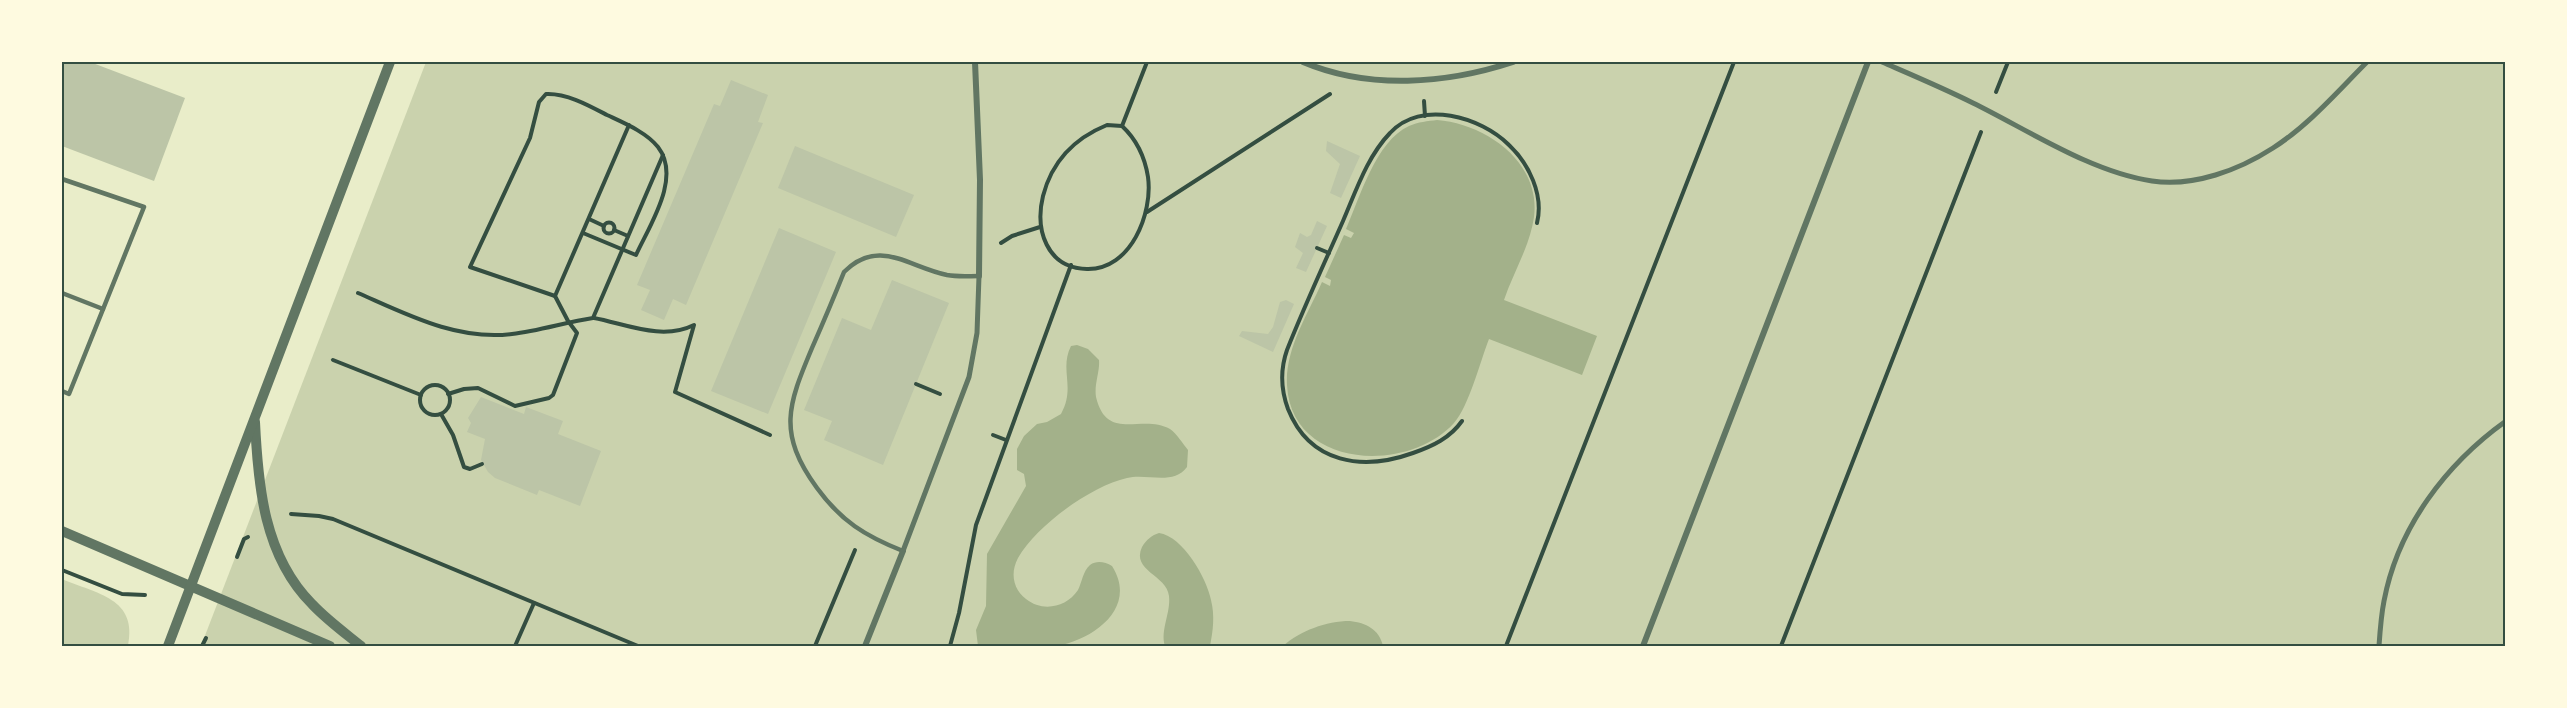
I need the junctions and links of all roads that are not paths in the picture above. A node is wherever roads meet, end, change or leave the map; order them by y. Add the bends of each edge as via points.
1 (390, 62) edge
2 (975, 62) edge
3 (1303, 62) edge
4 (1513, 62) edge
5 (1868, 62) edge
6 (1882, 62) edge
7 (2367, 62) edge
8 (62, 179) edge
9 (979, 276) junction
10 (62, 293) edge
11 (103, 309) junction
12 (62, 391) edge
13 (255, 417) junction
14 (2505, 422) edge
15 (62, 531) edge
16 (903, 551) junction
17 (190, 586) junction
18 (168, 646) edge
19 (330, 646) edge
20 (361, 646) edge
21 (865, 646) edge
22 (1643, 646) edge
23 (2379, 646) edge

1 - 13 street
2 - 9 street
3 - 4 street via 1346,75 1399,81 1462,76
5 - 22 street
6 - 7 street via 2123,174 2154,181 2185,181 2214,176 2274,148
8 - 11 lane via 144,207
9 - 16 street via 980,311 969,377
9 - 16 lane via 946,275 887,255 872,255 855,262 844,272 794,390 790,426 793,445 826,501 862,533
10 - 11 lane
11 - 12 lane via 69,394
13 - 17 street
13 - 20 street via 261,500 274,543 310,603
14 - 23 street via 2464,455 2405,534 2384,599
15 - 17 street
16 - 21 street
17 - 18 street
17 - 19 street

